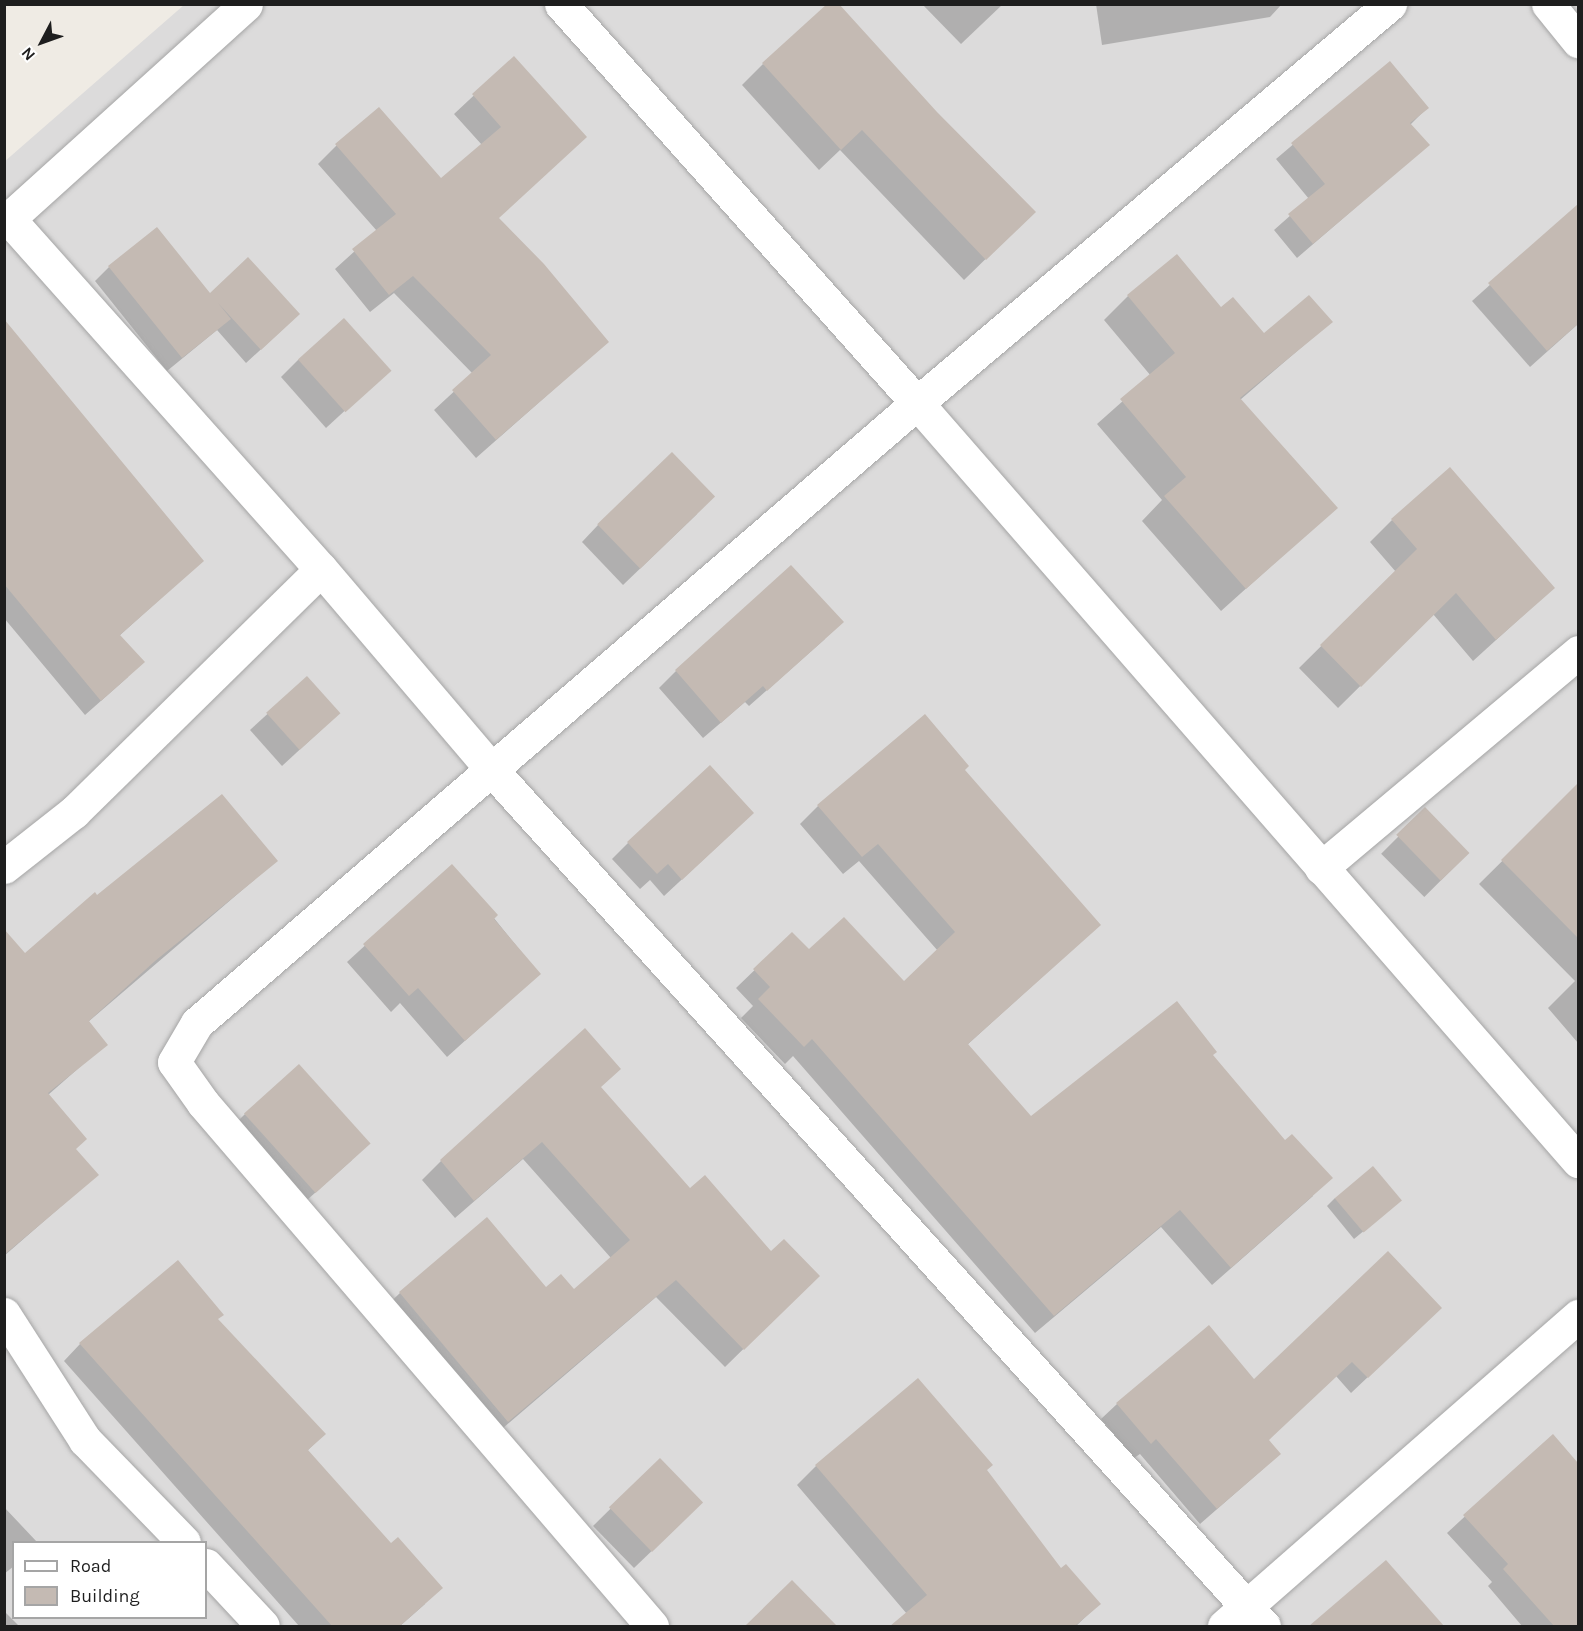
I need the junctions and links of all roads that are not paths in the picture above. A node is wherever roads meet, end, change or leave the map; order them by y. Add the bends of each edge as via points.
1 (246, 4) edge
2 (561, 4) edge
3 (1390, 4) edge
4 (1548, 4) edge
5 (1578, 41) edge
6 (7, 221) edge
7 (917, 403) junction
8 (321, 570) junction
9 (1578, 652) edge
10 (491, 769) junction
11 (4, 867) edge
12 (1321, 868) junction
13 (1578, 1161) edge
14 (4, 1314) edge
15 (1578, 1316) edge
16 (183, 1541) edge
17 (207, 1566) edge
18 (1245, 1620) edge
19 (263, 1626) edge
20 (652, 1626) edge

1 - 6 street
2 - 7 street
3 - 7 street
4 - 5 street
6 - 8 street
7 - 10 street
7 - 12 street
8 - 10 street
8 - 11 street via 74,812
9 - 12 street
10 - 18 street
10 - 20 street via 198,1023 174,1062 203,1103
12 - 13 street
14 - 16 street via 86,1440
15 - 18 street
17 - 19 street

